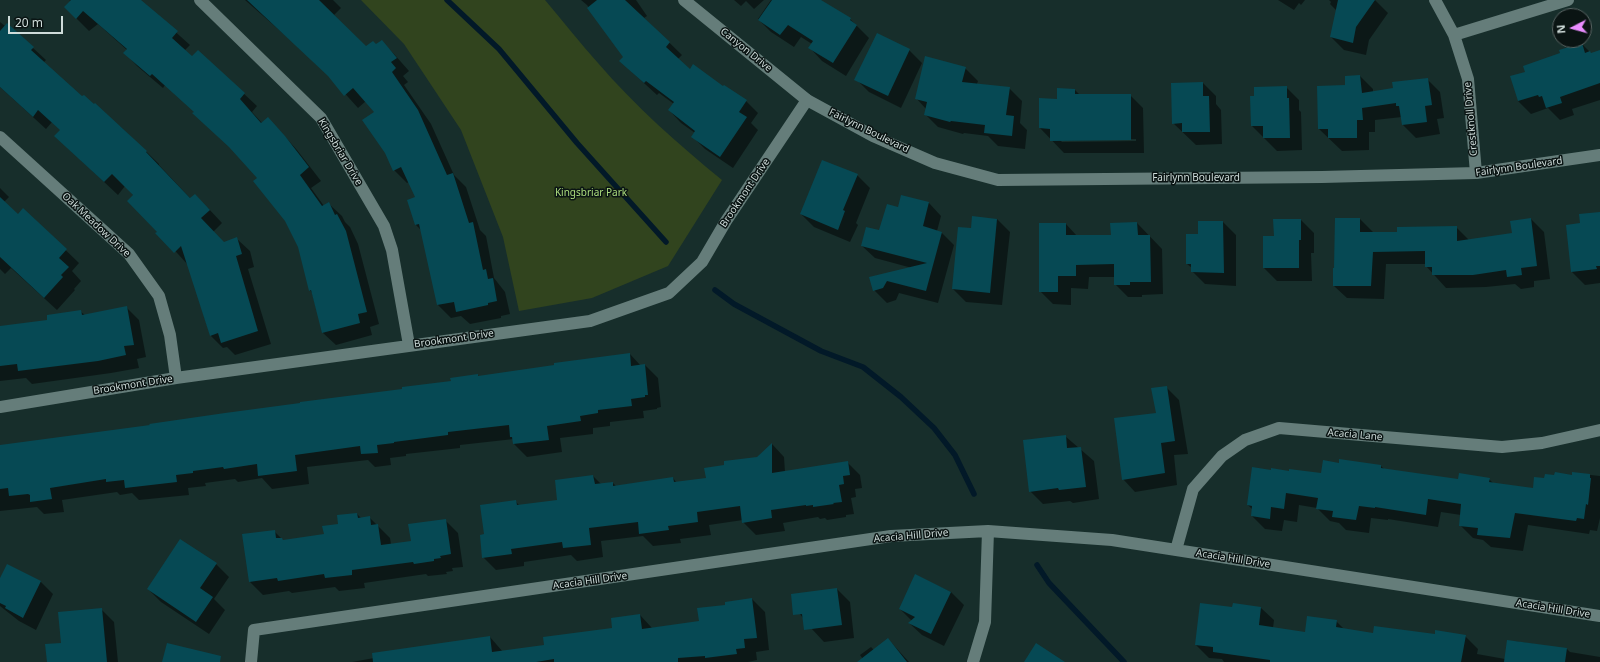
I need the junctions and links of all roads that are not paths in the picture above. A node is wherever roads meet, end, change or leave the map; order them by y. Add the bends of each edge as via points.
1 (200, 0) edge
2 (684, 0) edge
3 (1435, 0) edge
4 (1568, 0) edge
5 (1454, 35) junction
6 (807, 100) junction
7 (0, 136) edge
8 (1600, 155) edge
9 (1476, 173) junction
10 (409, 345) junction
11 (176, 378) junction
12 (0, 407) edge
13 (1600, 430) edge
14 (988, 531) junction
15 (1176, 550) junction
16 (1600, 616) edge
17 (251, 662) edge
18 (973, 662) edge

1 - 10 street, Kingsbriar Drive via 322,118 384,226 392,250
2 - 6 street, Canyon Drive
3 - 5 street, Crestknoll Drive
4 - 5 street
5 - 9 street, Crestknoll Drive via 1468,79
6 - 9 street, Fairlynn Boulevard via 873,136 934,163 998,180
6 - 10 street, Brookmont Drive via 726,221 702,262 669,293 590,321
7 - 11 street, Oak Meadow Drive via 133,260 159,296 170,335
8 - 9 street, Fairlynn Boulevard
10 - 11 street, Brookmont Drive
11 - 12 street, Brookmont Drive
13 - 15 street, Acacia Lane via 1542,443 1502,447 1279,428 1245,440 1222,456 1193,489
14 - 15 street, Acacia Hill Drive via 1112,540
14 - 17 street, Acacia Hill Drive via 891,536 254,630
14 - 18 street via 985,622
15 - 16 street, Acacia Hill Drive

